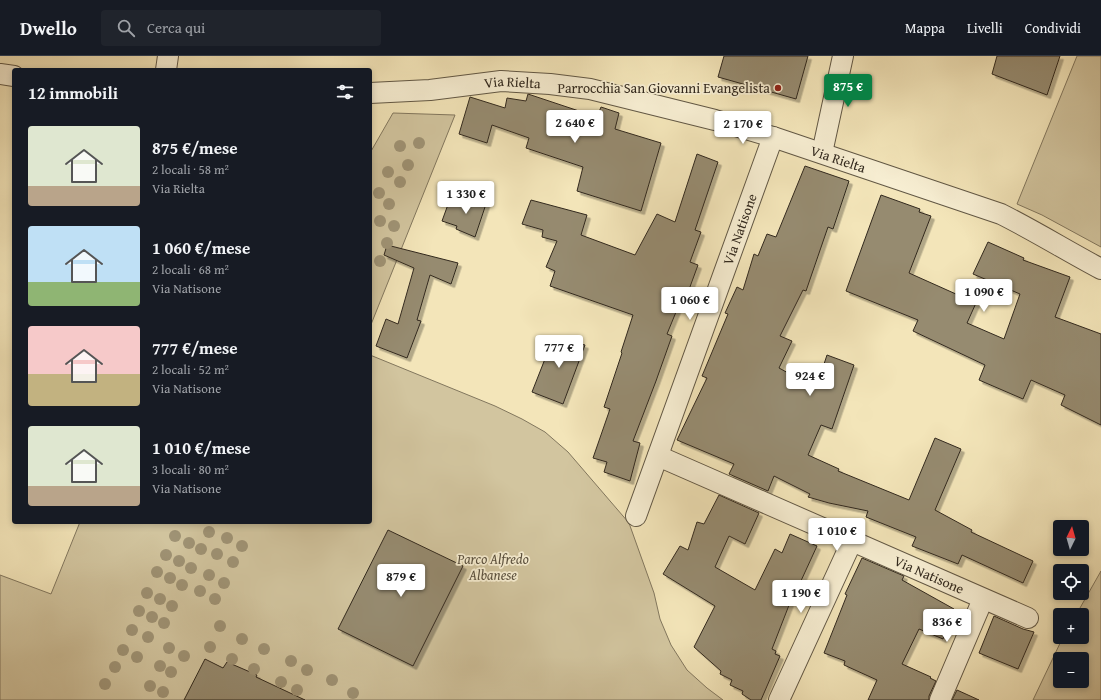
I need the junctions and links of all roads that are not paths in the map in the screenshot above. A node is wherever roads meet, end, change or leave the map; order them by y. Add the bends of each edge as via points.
1 (168, 56) edge
2 (843, 56) edge
3 (166, 68) edge
4 (0, 74) edge
5 (12, 76) edge
6 (372, 93) edge
7 (773, 137) junction
8 (822, 153) junction
9 (1101, 269) edge
10 (658, 456) junction
11 (636, 516) dead end
12 (852, 541) junction
13 (983, 599) junction
14 (1028, 618) dead end
15 (779, 700) edge
16 (940, 700) edge

1 - 3 street
2 - 8 street
4 - 5 street
6 - 7 street, Via Rielta via 430,90 501,81 550,84 590,89
7 - 8 street, Via Rielta
7 - 10 street, Via Natisone
8 - 9 street, Via Rielta via 1001,214
10 - 11 street, Via Natisone
10 - 12 street, Via Natisone
12 - 13 street, Via Natisone
12 - 15 street
13 - 14 street, Via Natisone
13 - 16 street

